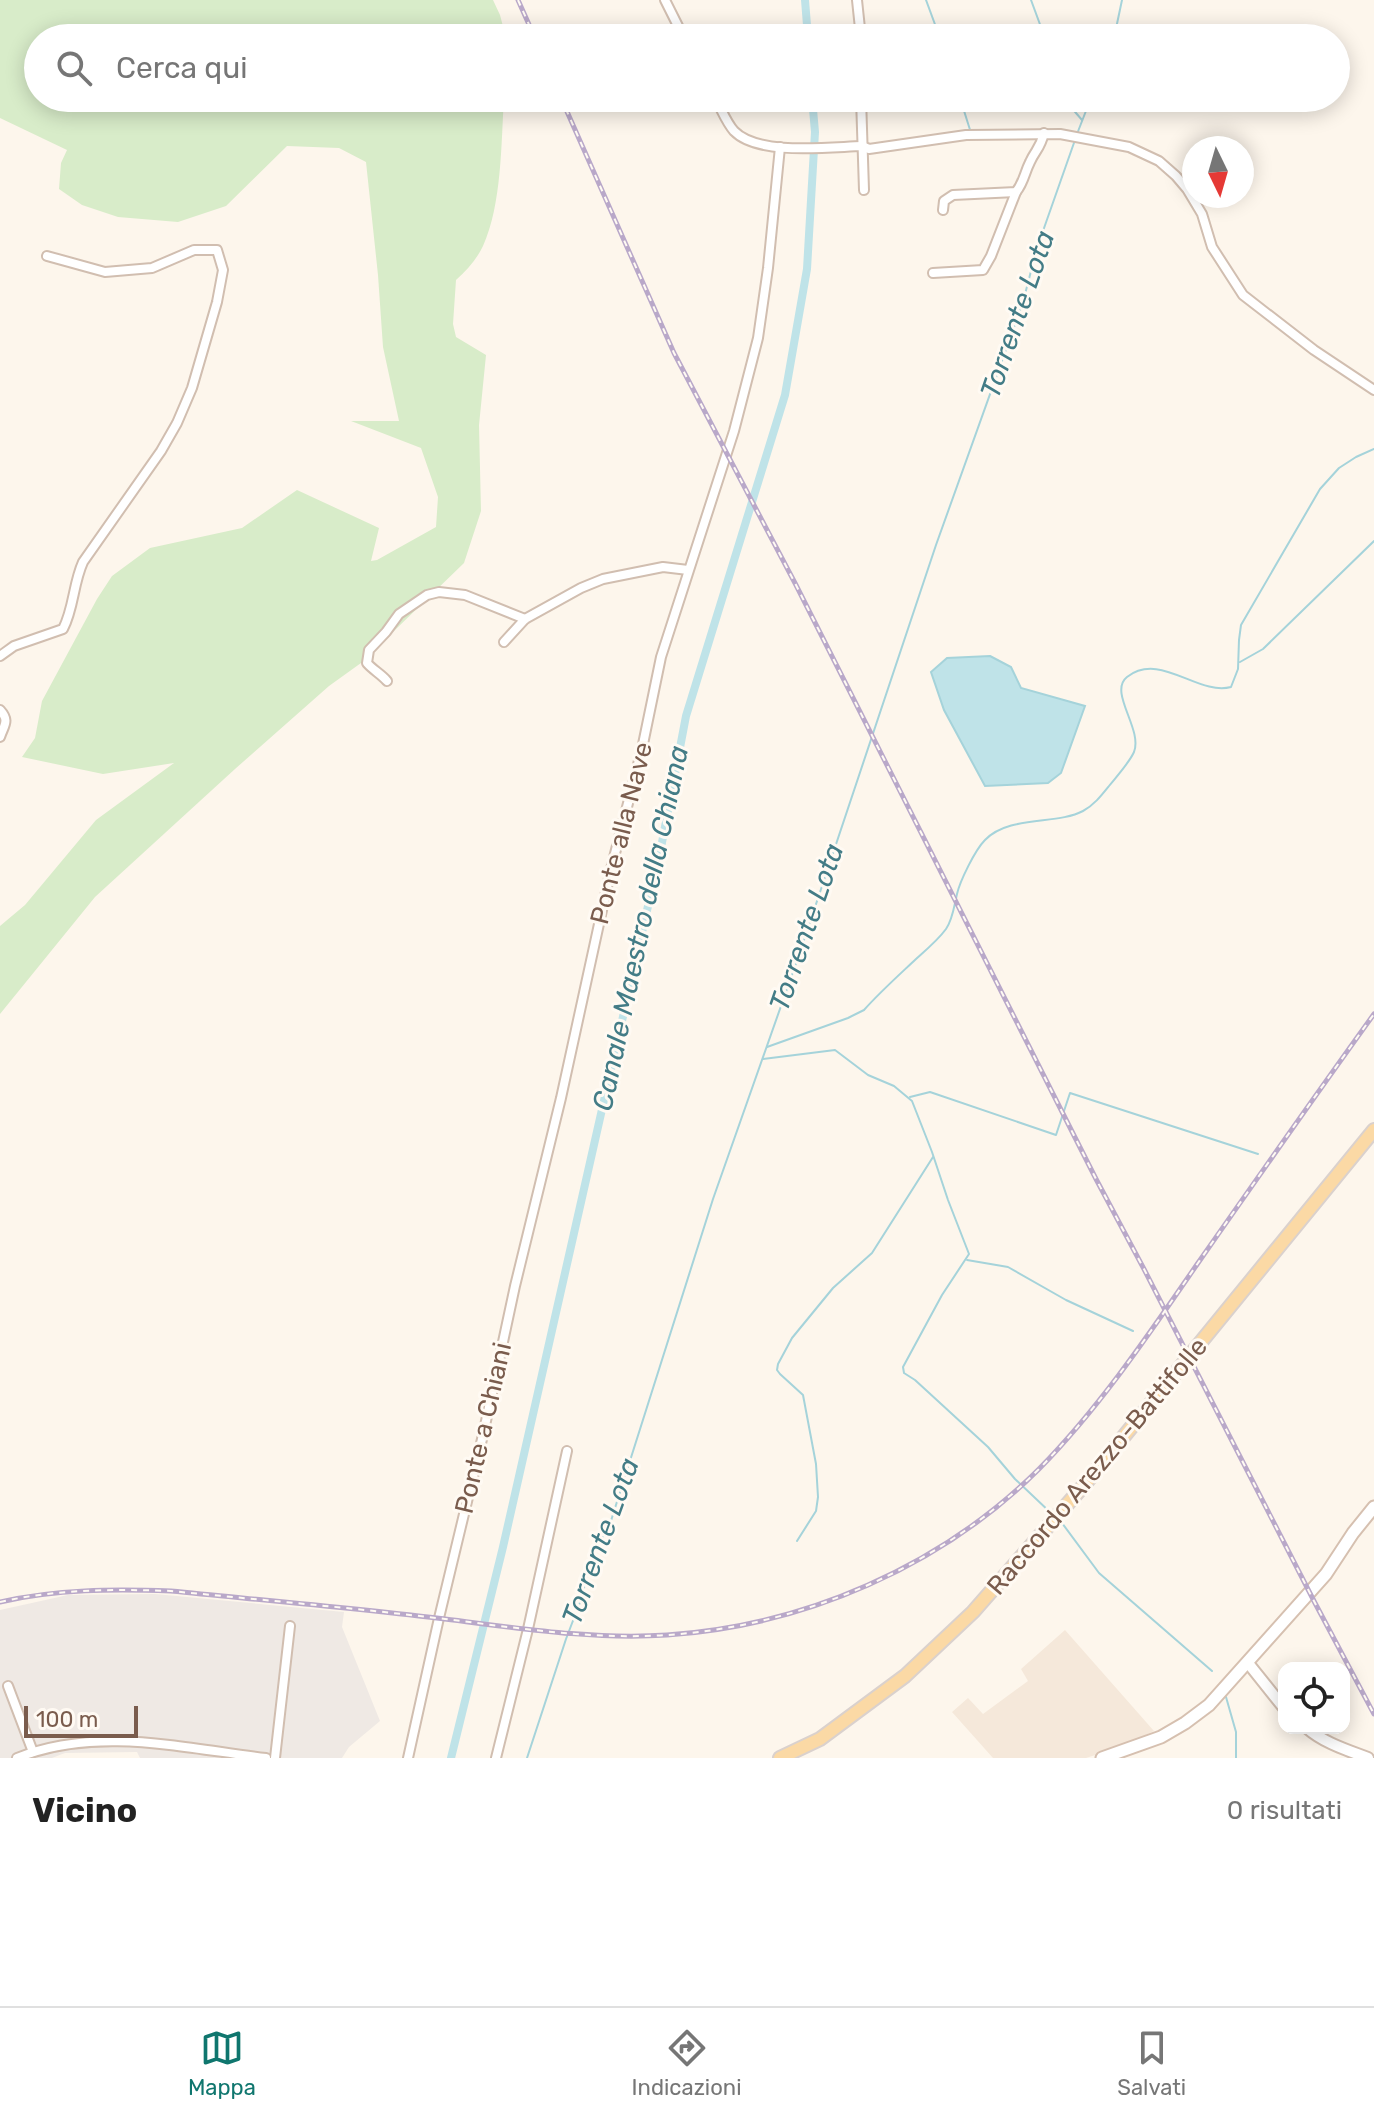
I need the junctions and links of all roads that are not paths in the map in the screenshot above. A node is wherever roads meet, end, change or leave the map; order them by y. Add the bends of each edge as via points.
1 (665, 0) edge
2 (857, 0) edge
3 (677, 24) edge
4 (860, 24) edge
5 (723, 112) edge
6 (861, 112) edge
7 (1044, 133) junction
8 (862, 146) junction
9 (783, 147) junction
10 (864, 190) dead end
11 (1016, 192) junction
12 (943, 210) dead end
13 (47, 256) dead end
14 (933, 273) dead end
15 (1374, 390) edge
16 (688, 570) junction
17 (525, 619) junction
18 (504, 642) dead end
19 (0, 656) edge
20 (387, 681) dead end
21 (0, 710) edge
22 (0, 737) edge
23 (561, 1098) joint
24 (1374, 1130) edge
25 (567, 1451) dead end
26 (1374, 1507) edge
27 (290, 1626) dead end
28 (1248, 1663) junction
29 (8, 1686) dead end
30 (1278, 1700) edge
31 (1314, 1734) edge
32 (820, 1739) junction
33 (33, 1752) junction
34 (17, 1758) edge
35 (266, 1758) edge
36 (275, 1758) edge
37 (408, 1758) edge
38 (496, 1758) edge
39 (780, 1758) edge
40 (793, 1758) edge
41 (1102, 1758) edge
42 (1368, 1758) edge

1 - 3 street
2 - 4 street
5 - 9 street via 735,131 757,144
6 - 8 street
7 - 8 street
7 - 11 street
7 - 15 street via 1129,147 1159,161 1187,189 1212,247 1243,295
8 - 9 street
8 - 10 street
9 - 16 street, Ponte alla Nave via 758,338
11 - 12 street via 953,195 944,201
11 - 14 street via 983,270
13 - 19 street via 105,272 152,268 194,250 217,250 223,270 192,388 177,423 83,562 63,629
16 - 17 street via 663,567 603,579
16 - 23 street, Ponte alla Nave via 661,657
17 - 18 street
17 - 20 street via 465,595 427,595 399,614 369,650 367,663
21 - 22 street via 6,716
23 - 37 street, Ponte a Chiani
24 - 32 main road, Raccordo Arezzo-Battifolle via 1085,1484 973,1612 905,1676
25 - 38 street
26 - 28 main road via 1326,1574
27 - 36 street
28 - 30 street
28 - 41 main road via 1185,1723
29 - 33 street
31 - 42 street
32 - 39 main road, Raccordo Arezzo-Battifolle
32 - 40 main road
33 - 34 street
33 - 35 street via 121,1741

